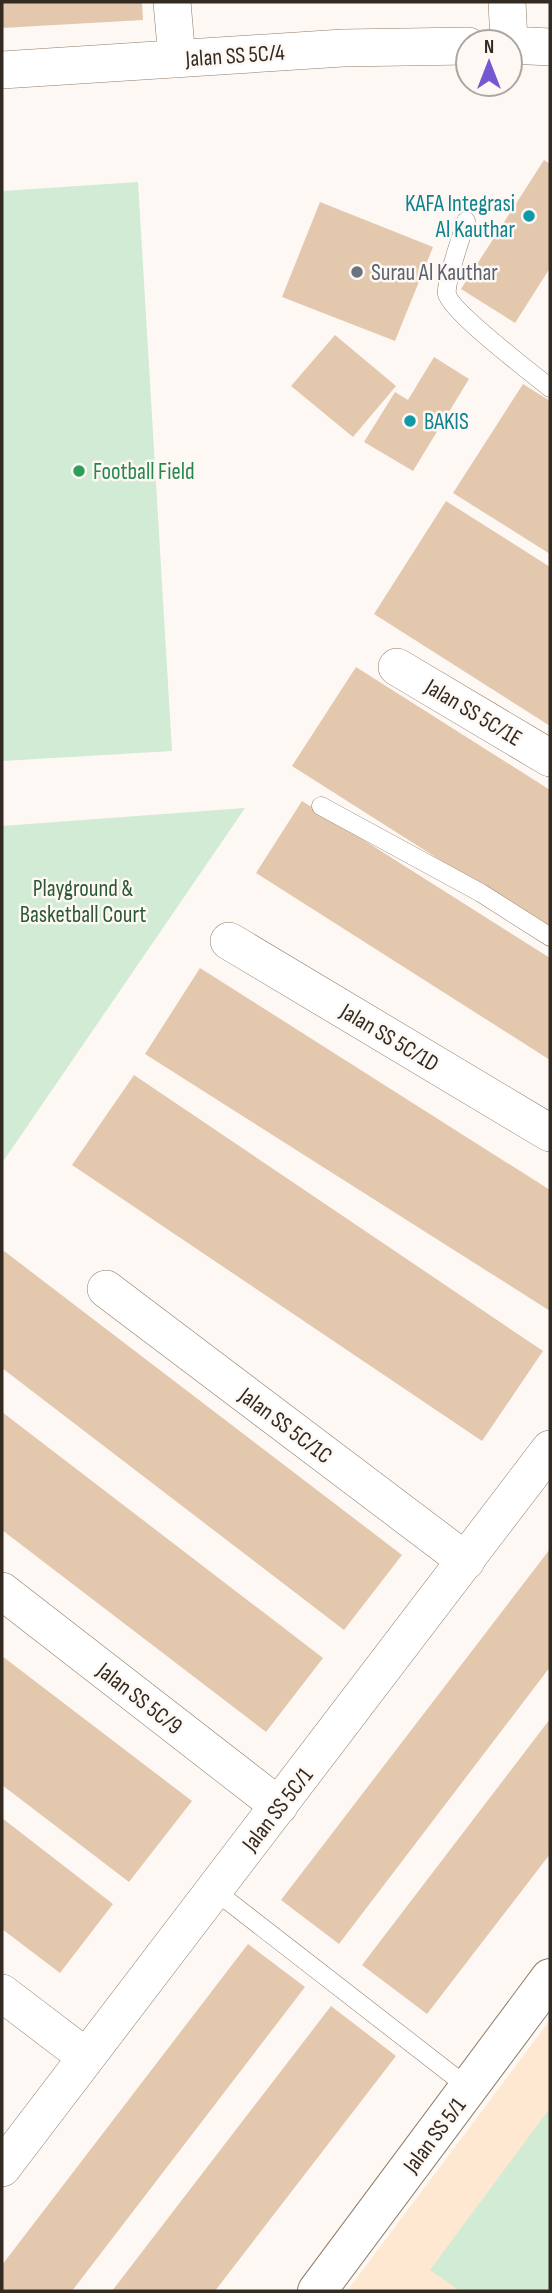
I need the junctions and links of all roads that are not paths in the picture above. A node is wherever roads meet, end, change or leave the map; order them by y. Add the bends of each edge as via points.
1 (172, 2) edge
2 (507, 2) edge
3 (509, 28) edge
4 (524, 45) edge
5 (454, 46) edge
6 (550, 47) edge
7 (177, 59) junction
8 (2, 70) edge
9 (466, 221) dead end
10 (550, 388) edge
11 (397, 667) dead end
12 (550, 758) edge
13 (321, 806) dead end
14 (550, 937) edge
15 (229, 941) dead end
16 (550, 1133) edge
17 (106, 1289) dead end
18 (547, 1461) edge
19 (466, 1562) junction
20 (2, 1591) edge
21 (279, 1806) junction
22 (214, 1890) junction
23 (550, 1978) edge
24 (2, 1993) edge
25 (86, 2057) junction
26 (469, 2088) junction
27 (2, 2168) edge
28 (317, 2291) edge

1 - 7 street
2 - 3 street
4 - 6 street
5 - 7 street, Jalan SS 5C/4
7 - 8 street, Jalan SS 5C/4
9 - 10 lane via 447,288 450,300
11 - 12 street, Jalan SS 5C/1E
13 - 14 lane via 481,893
15 - 16 street, Jalan SS 5C/1D
17 - 19 street, Jalan SS 5C/1C
18 - 19 street, Jalan SS 5C/1
19 - 21 street, Jalan SS 5C/1
20 - 21 street, Jalan SS 5C/9
21 - 22 street, Jalan SS 5C/1
22 - 25 street, Jalan SS 5C/1
22 - 26 lane
23 - 26 street, Jalan SS 5/1
24 - 25 street
25 - 27 street, Jalan SS 5C/1
26 - 28 street, Jalan SS 5/1

